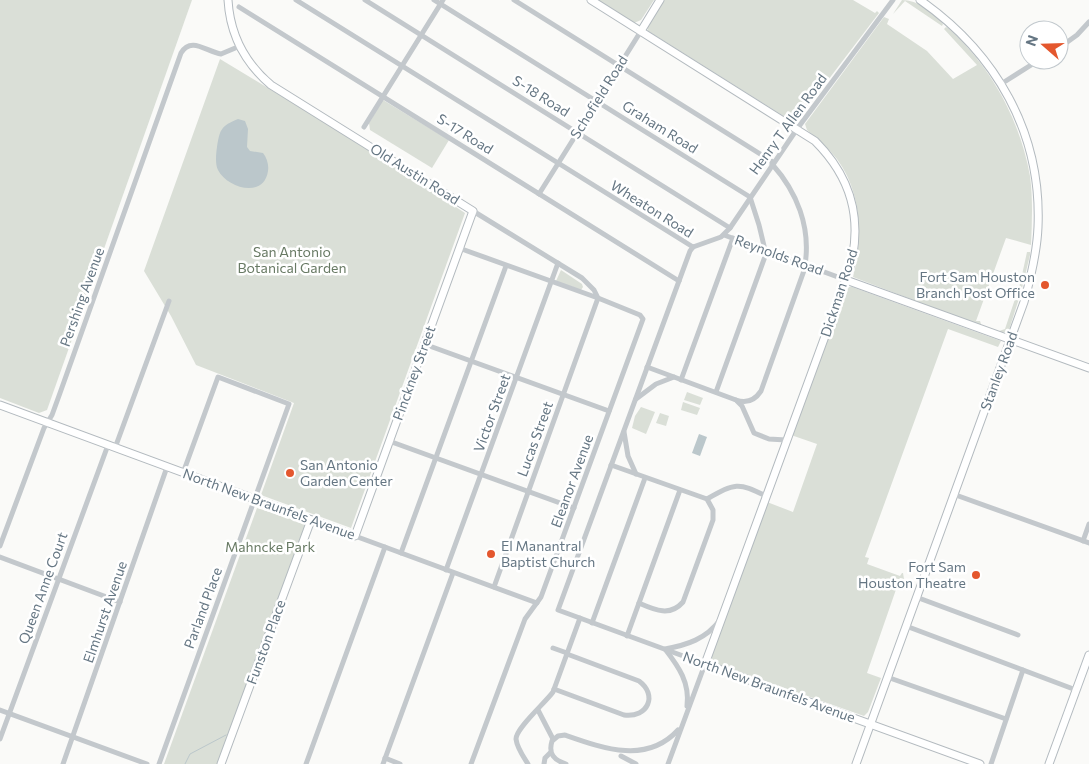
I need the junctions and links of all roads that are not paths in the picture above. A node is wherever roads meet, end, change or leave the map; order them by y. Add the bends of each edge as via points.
1 (228, 0) edge
2 (296, 0) edge
3 (366, 0) edge
4 (434, 0) edge
5 (514, 0) edge
6 (591, 0) edge
7 (660, 0) edge
8 (893, 0) edge
9 (920, 0) edge
10 (442, 2) edge
11 (239, 7) dead end
12 (1089, 22) edge
13 (641, 31) junction
14 (422, 35) junction
15 (1069, 41) edge
16 (240, 46) junction
17 (619, 65) junction
18 (402, 66) junction
19 (1023, 70) edge
20 (1001, 84) junction
21 (383, 96) junction
22 (597, 101) junction
23 (364, 127) dead end
24 (797, 129) junction
25 (577, 132) junction
26 (558, 163) junction
27 (773, 163) junction
28 (538, 194) junction
29 (750, 197) junction
30 (473, 211) junction
31 (730, 228) junction
32 (724, 235) junction
33 (733, 238) junction
34 (693, 247) junction
35 (459, 248) junction
36 (766, 251) junction
37 (558, 263) junction
38 (806, 265) junction
39 (506, 266) junction
40 (846, 280) junction
41 (679, 281) junction
42 (552, 282) junction
43 (598, 298) junction
44 (169, 301) dead end
45 (640, 314) joint
46 (1010, 339) junction
47 (424, 344) junction
48 (470, 361) junction
49 (647, 367) junction
50 (1089, 368) edge
51 (674, 377) junction
52 (517, 378) junction
53 (681, 380) junction
54 (716, 392) junction
55 (563, 395) junction
56 (636, 399) junction
57 (736, 400) junction
58 (0, 405) edge
59 (609, 411) junction
60 (47, 423) junction
61 (624, 430) junction
62 (786, 440) junction
63 (389, 441) junction
64 (111, 446) junction
65 (435, 458) junction
66 (611, 465) junction
67 (167, 467) junction
68 (183, 473) junction
69 (636, 474) junction
70 (482, 475) junction
71 (645, 478) junction
72 (680, 490) junction
73 (528, 491) junction
74 (953, 494) junction
75 (766, 496) junction
76 (255, 499) junction
77 (707, 499) junction
78 (574, 508) junction
79 (311, 520) junction
80 (1089, 524) edge
81 (355, 536) junction
82 (1083, 540) junction
83 (1089, 543) edge
84 (0, 546) edge
85 (384, 547) junction
86 (401, 553) junction
87 (0, 557) edge
88 (446, 570) junction
89 (453, 572) junction
90 (58, 578) junction
91 (494, 587) junction
92 (916, 597) junction
93 (120, 602) junction
94 (537, 603) junction
95 (639, 603) junction
96 (558, 610) joint
97 (724, 613) junction
98 (580, 618) junction
99 (592, 623) junction
100 (906, 626) junction
101 (1018, 635) dead end
102 (627, 636) junction
103 (553, 648) dead end
104 (665, 649) junction
105 (567, 654) junction
106 (1089, 655) edge
107 (705, 664) junction
108 (1023, 670) junction
109 (887, 677) junction
110 (554, 689) junction
111 (1076, 690) junction
112 (0, 710) edge
113 (538, 710) junction
114 (9, 713) junction
115 (686, 714) junction
116 (1006, 720) junction
117 (683, 723) junction
118 (871, 724) junction
119 (74, 736) junction
120 (0, 739) edge
121 (553, 739) junction
122 (1055, 749) junction
123 (550, 753) junction
124 (617, 754) junction
125 (384, 761) edge
126 (63, 764) edge
127 (148, 764) edge
128 (159, 764) edge
129 (222, 764) edge
130 (306, 764) edge
131 (400, 764) edge
132 (470, 764) edge
133 (528, 764) edge
134 (544, 764) edge
135 (566, 764) edge
136 (636, 764) edge
137 (668, 764) edge
138 (856, 764) edge
139 (980, 764) edge
140 (990, 764) edge
141 (1049, 764) edge
142 (1054, 764) edge

1 - 16 street, Old Austin Road
2 - 18 street, Wheaton Road
3 - 14 street, S-18 Road
4 - 10 street, Graham Road
5 - 17 street
6 - 13 street, Dickman Road
7 - 13 street, Schofield Road
8 - 24 street, Henry T Allen Road
9 - 20 street, Stanley Road via 969,40
10 - 14 street
10 - 22 street, Graham Road
11 - 21 street, S-17 Road
12 - 15 street
13 - 17 street, Schofield Road
13 - 24 street, Dickman Road
14 - 18 street
14 - 25 street, S-18 Road
16 - 30 street, Old Austin Road via 253,67 271,85
16 - 60 street, Pershing Avenue via 221,54 200,46 190,45 183,49
17 - 22 street, Schofield Road
17 - 27 street
18 - 21 street
18 - 26 street, Wheaton Road
19 - 20 street
20 - 46 street, Stanley Road via 1014,106 1026,138 1038,206 1033,268
21 - 23 street
21 - 28 street, S-17 Road
22 - 25 street, Schofield Road
22 - 29 street, Graham Road
24 - 27 street, Henry T Allen Road
24 - 40 street, Dickman Road via 815,141 832,160 850,194 855,218 855,244
25 - 26 street, Schofield Road
25 - 31 street, S-18 Road
26 - 28 street, Schofield Road
26 - 34 street, Wheaton Road
27 - 29 street, Henry T Allen Road
27 - 38 street via 794,194 801,214 806,234
28 - 41 street, S-17 Road
29 - 31 street, Henry T Allen Road
29 - 36 street
30 - 35 street, Pinckney Street
30 - 37 street, Old Austin Road
31 - 32 street, Henry T Allen Road
32 - 33 street, Reynolds Road
32 - 34 street, Henry T Allen Road
33 - 36 street, Reynolds Road
33 - 53 street
34 - 41 street, Wheaton Road
35 - 39 street
35 - 47 street, Pinckney Street
36 - 38 street, Reynolds Road
36 - 54 street
37 - 42 street, Victor Street
37 - 43 street, Old Austin Road via 588,284
38 - 40 street, Reynolds Road
38 - 57 street via 761,391 757,398 749,401
39 - 42 street
39 - 48 street
40 - 46 street, Reynolds Road
40 - 62 street, Dickman Road
41 - 49 street, Wheaton Road
42 - 43 street
42 - 52 street, Victor Street
43 - 45 street, Old Austin Road
43 - 55 street, Lucas Street
44 - 64 street, Queen Anne Court
45 - 59 street, Eleanor Avenue via 643,319
46 - 50 street, Reynolds Road
46 - 74 street, Stanley Road
47 - 48 street
47 - 63 street, Pinckney Street
48 - 52 street
48 - 65 street
49 - 51 street
49 - 56 street, Wheaton Road
51 - 53 street
51 - 56 street via 656,384
52 - 55 street
52 - 70 street, Victor Street
53 - 54 street
54 - 57 street
55 - 59 street
55 - 73 street, Lucas Street
56 - 61 street, Wheaton Road
57 - 62 street via 754,433 768,439
58 - 60 street, North New Braunfels Avenue
59 - 78 street, Eleanor Avenue
60 - 64 street, North New Braunfels Avenue
60 - 84 street, Pershing Avenue
61 - 66 street, Wheaton Road
61 - 69 street via 628,456
62 - 75 street, Dickman Road
63 - 65 street
63 - 81 street, Pinckney Street
64 - 67 street, North New Braunfels Avenue
64 - 90 street, Queen Anne Court
65 - 70 street
65 - 86 street
66 - 69 street
66 - 96 street, Wheaton Road
67 - 68 street, North New Braunfels Avenue
67 - 93 street, Elmhurst Avenue
68 - 76 street, North New Braunfels Avenue
68 - 76 street, Parland Place via 218,377 289,404
69 - 71 street
70 - 73 street
70 - 88 street, Victor Street
71 - 72 street
71 - 99 street
72 - 77 street
72 - 95 street
73 - 78 street
73 - 91 street, Lucas Street
74 - 82 street
74 - 92 street, Stanley Road
75 - 77 street via 739,485
75 - 97 street, Dickman Road
76 - 79 street, North New Braunfels Avenue
76 - 128 street, Parland Place
77 - 95 street via 714,510 713,520 683,602 669,611
78 - 94 street, Eleanor Avenue
79 - 81 street, North New Braunfels Avenue
79 - 129 street, Funston Place
80 - 82 street
81 - 85 street, North New Braunfels Avenue
82 - 83 street
85 - 86 street, North New Braunfels Avenue
85 - 130 street
86 - 88 street, North New Braunfels Avenue
87 - 90 street
88 - 89 street, North New Braunfels Avenue
89 - 91 street, North New Braunfels Avenue
89 - 125 street
90 - 93 street
90 - 114 street, Queen Anne Court
91 - 94 street, North New Braunfels Avenue
92 - 100 street, Stanley Road
92 - 101 street
93 - 119 street, Elmhurst Avenue
94 - 132 street, Eleanor Avenue via 525,619
95 - 102 street
96 - 98 street, North New Braunfels Avenue
97 - 104 street, Dickman Road via 704,636 691,643
97 - 107 street, Dickman Road
98 - 99 street, North New Braunfels Avenue
98 - 105 street
99 - 102 street, North New Braunfels Avenue
100 - 108 street
100 - 109 street, Stanley Road
102 - 104 street, North New Braunfels Avenue
103 - 105 street
104 - 107 street, North New Braunfels Avenue
104 - 115 street via 684,678 688,695
105 - 110 street
105 - 110 street via 639,681 648,692 647,707 641,713 624,715
106 - 111 street
107 - 115 street
107 - 118 street, North New Braunfels Avenue
108 - 111 street
108 - 116 street
109 - 116 street
109 - 118 street, Stanley Road
110 - 113 street
111 - 122 street
112 - 114 street
113 - 121 street
113 - 133 street via 517,733 516,741
114 - 119 street
114 - 120 street, Queen Anne Court
115 - 117 street
116 - 140 street
117 - 124 street via 660,747 637,755
117 - 137 street
118 - 138 street, Stanley Road
118 - 139 street, North New Braunfels Avenue
119 - 126 street, Elmhurst Avenue
119 - 127 street
121 - 123 street
121 - 124 street via 565,736
122 - 141 street
122 - 142 street
123 - 134 street
123 - 135 street
124 - 136 street
125 - 131 street

